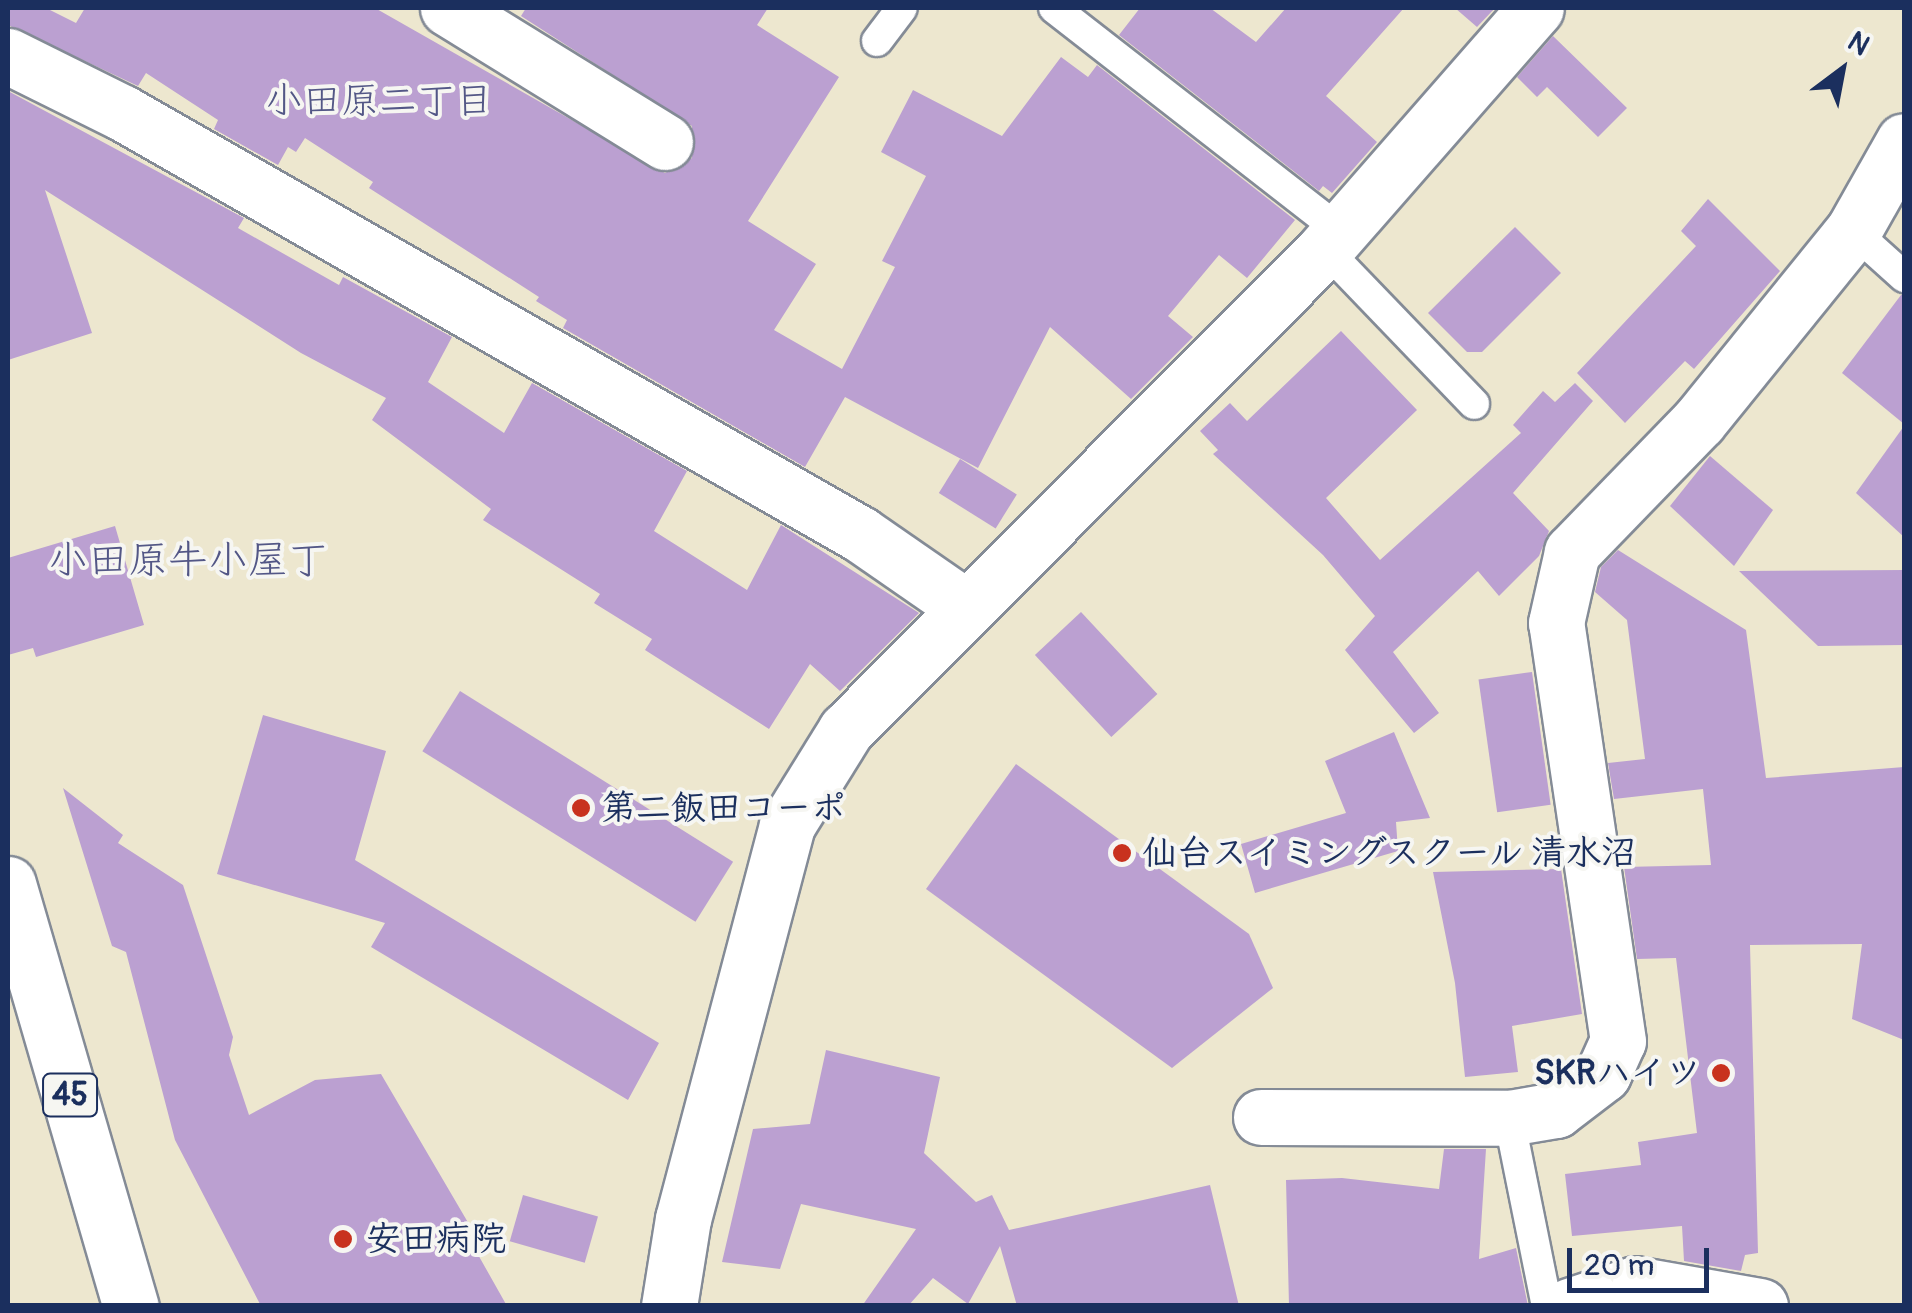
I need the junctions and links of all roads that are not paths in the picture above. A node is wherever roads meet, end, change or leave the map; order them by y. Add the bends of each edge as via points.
1 (448, 8) edge
2 (902, 8) edge
3 (1054, 8) edge
4 (1536, 8) edge
5 (877, 41) dead end
6 (8, 56) edge
7 (1904, 140) edge
8 (665, 142) dead end
9 (1852, 231) junction
10 (1332, 240) junction
11 (1904, 277) edge
12 (1474, 404) dead end
13 (964, 606) junction
14 (8, 884) edge
15 (1260, 1116) dead end
16 (1509, 1118) junction
17 (130, 1306) edge
18 (669, 1306) edge
19 (1547, 1306) edge
20 (1569, 1306) edge
21 (1760, 1306) edge

1 - 8 main road
2 - 5 lane
3 - 10 lane
4 - 10 main road
6 - 13 main road via 124,113 860,534
7 - 9 main road
9 - 11 lane
9 - 16 main road via 1699,421 1572,552 1556,623 1618,1041 1604,1074 1556,1110
10 - 12 lane
10 - 13 main road
13 - 18 main road via 846,730 787,826 683,1219
14 - 17 main road, 45
15 - 16 main road
16 - 19 lane
20 - 21 main road via 1635,1284

